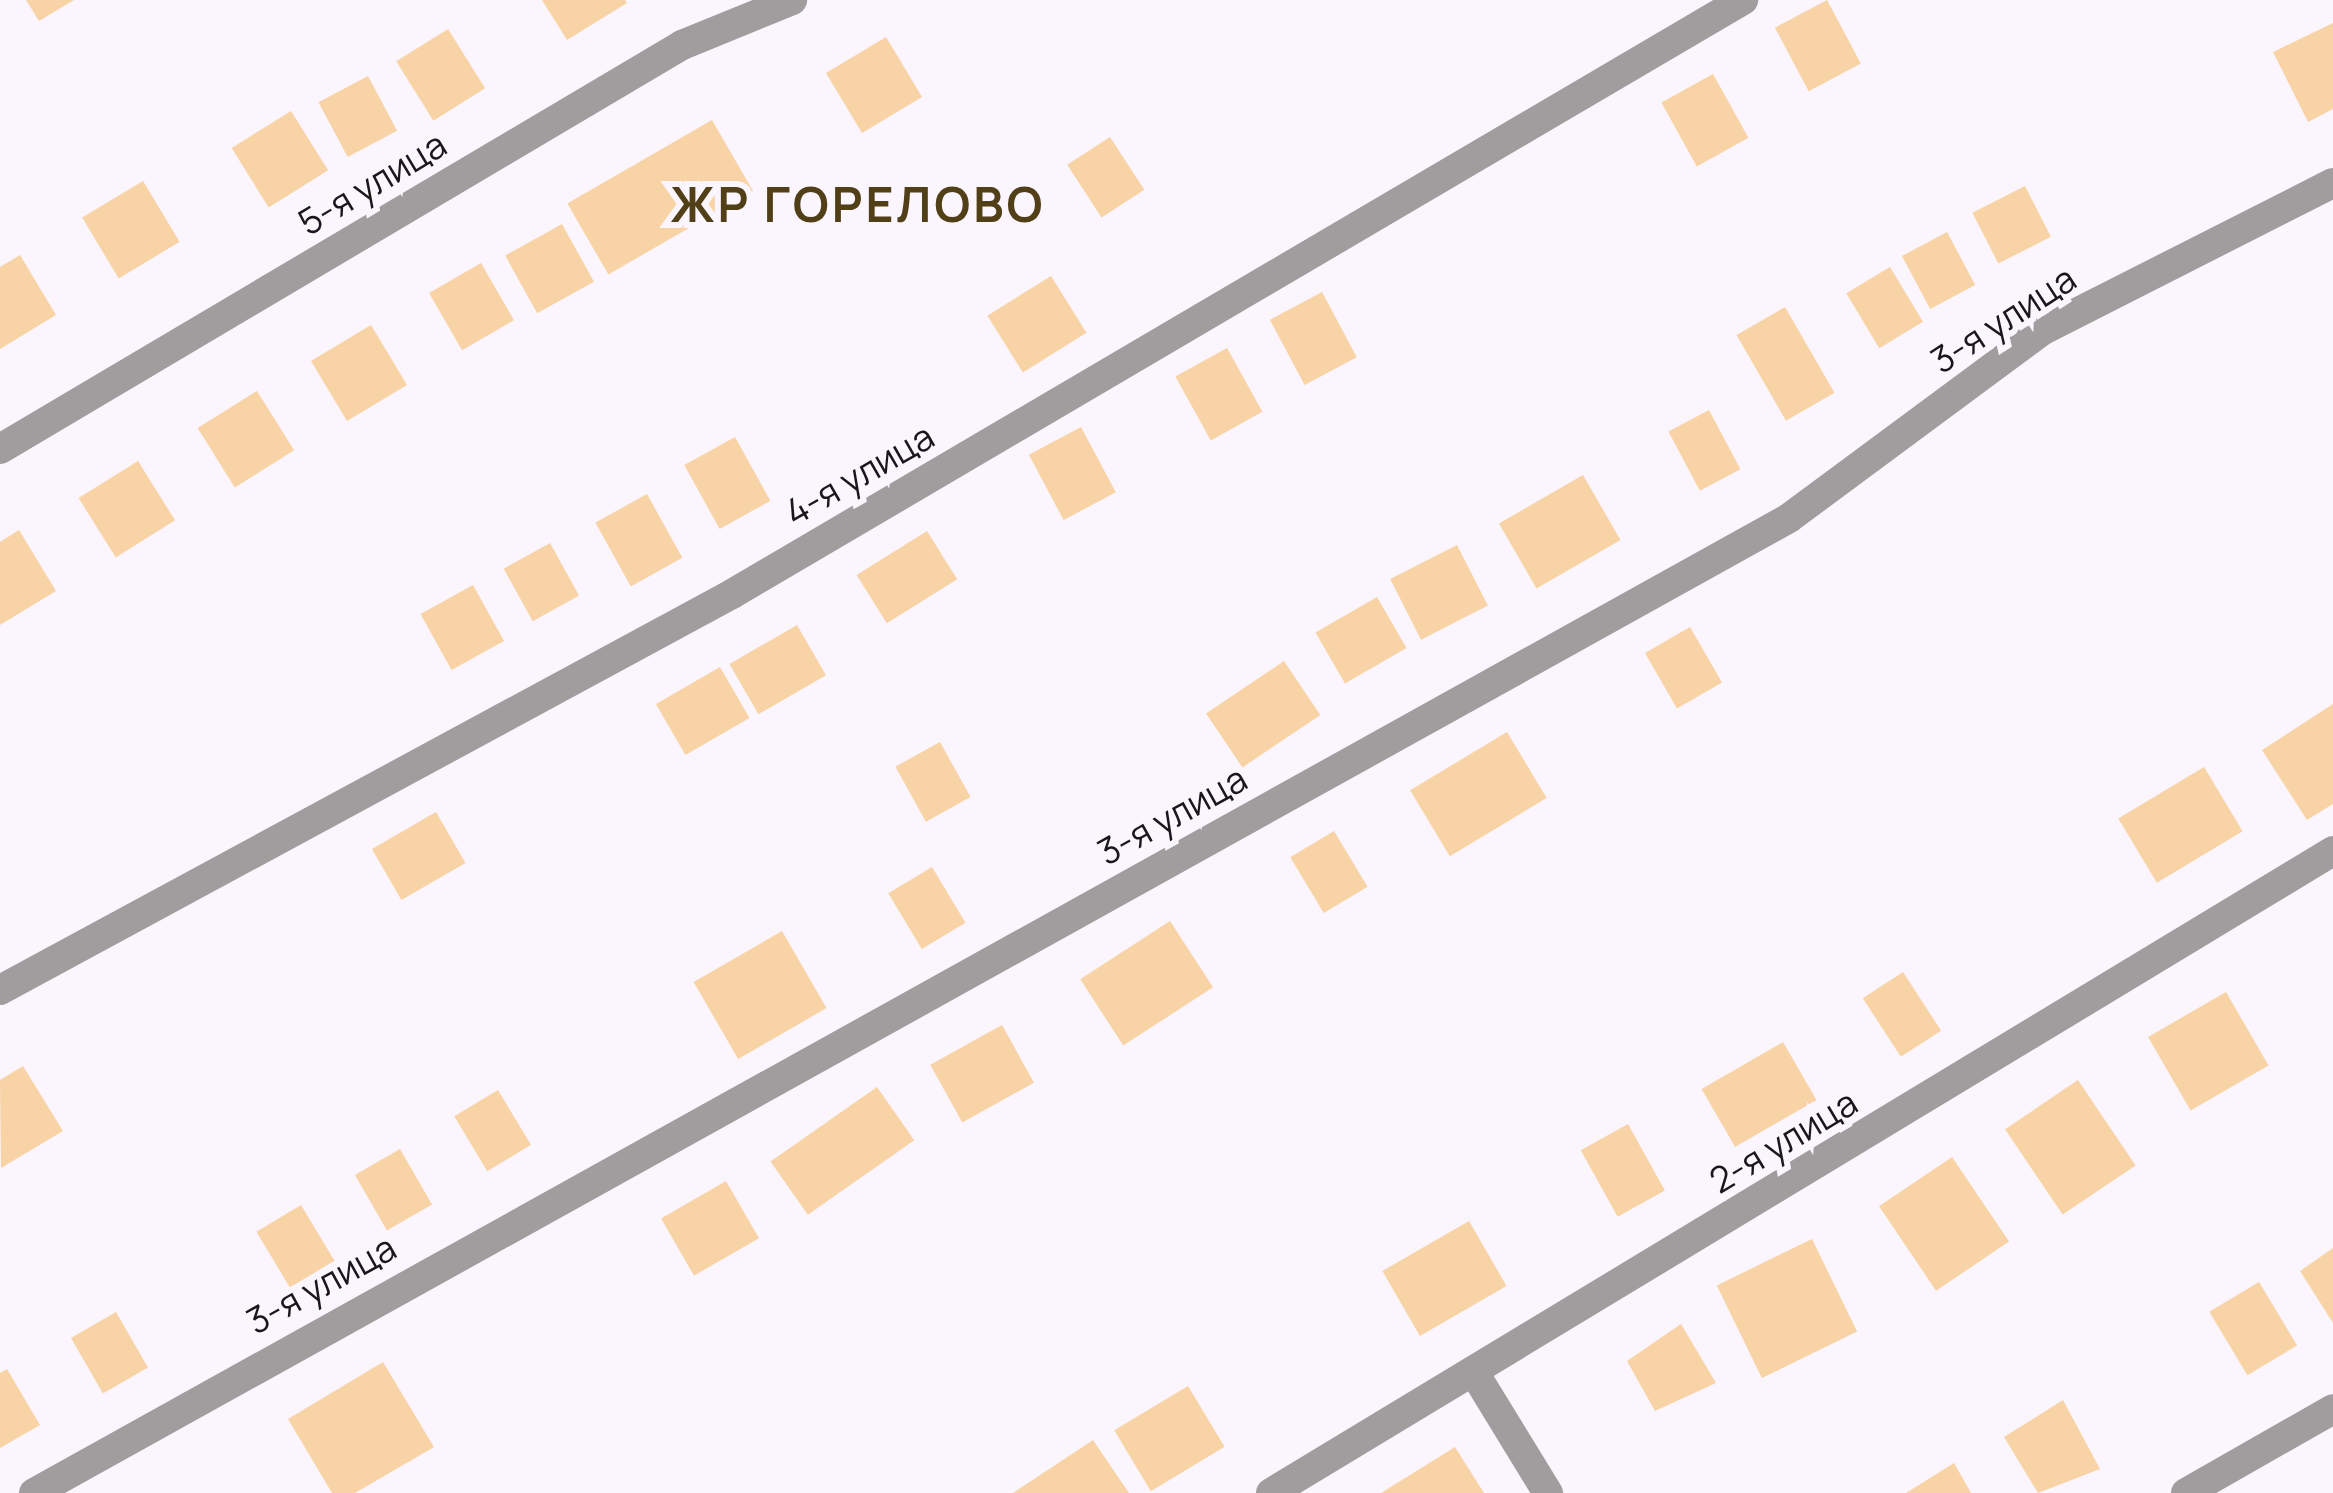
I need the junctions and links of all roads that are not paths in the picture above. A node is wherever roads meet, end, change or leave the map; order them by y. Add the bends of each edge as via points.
1 (792, 0) edge
2 (1743, 0) edge
3 (2333, 183) edge
4 (0, 449) edge
5 (2333, 850) edge
6 (0, 990) edge
7 (1475, 1374) junction
8 (2333, 1409) edge
9 (34, 1493) edge
10 (1271, 1493) edge
11 (1548, 1493) edge
12 (2186, 1493) edge

1 - 4 street, 5-я улица via 682,45
2 - 6 street, 4-я улица via 732,594
3 - 9 street, 3-я улица via 2044,330 1789,518
5 - 7 street, 2-я улица
7 - 10 street, 2-я улица
7 - 11 street
8 - 12 street

